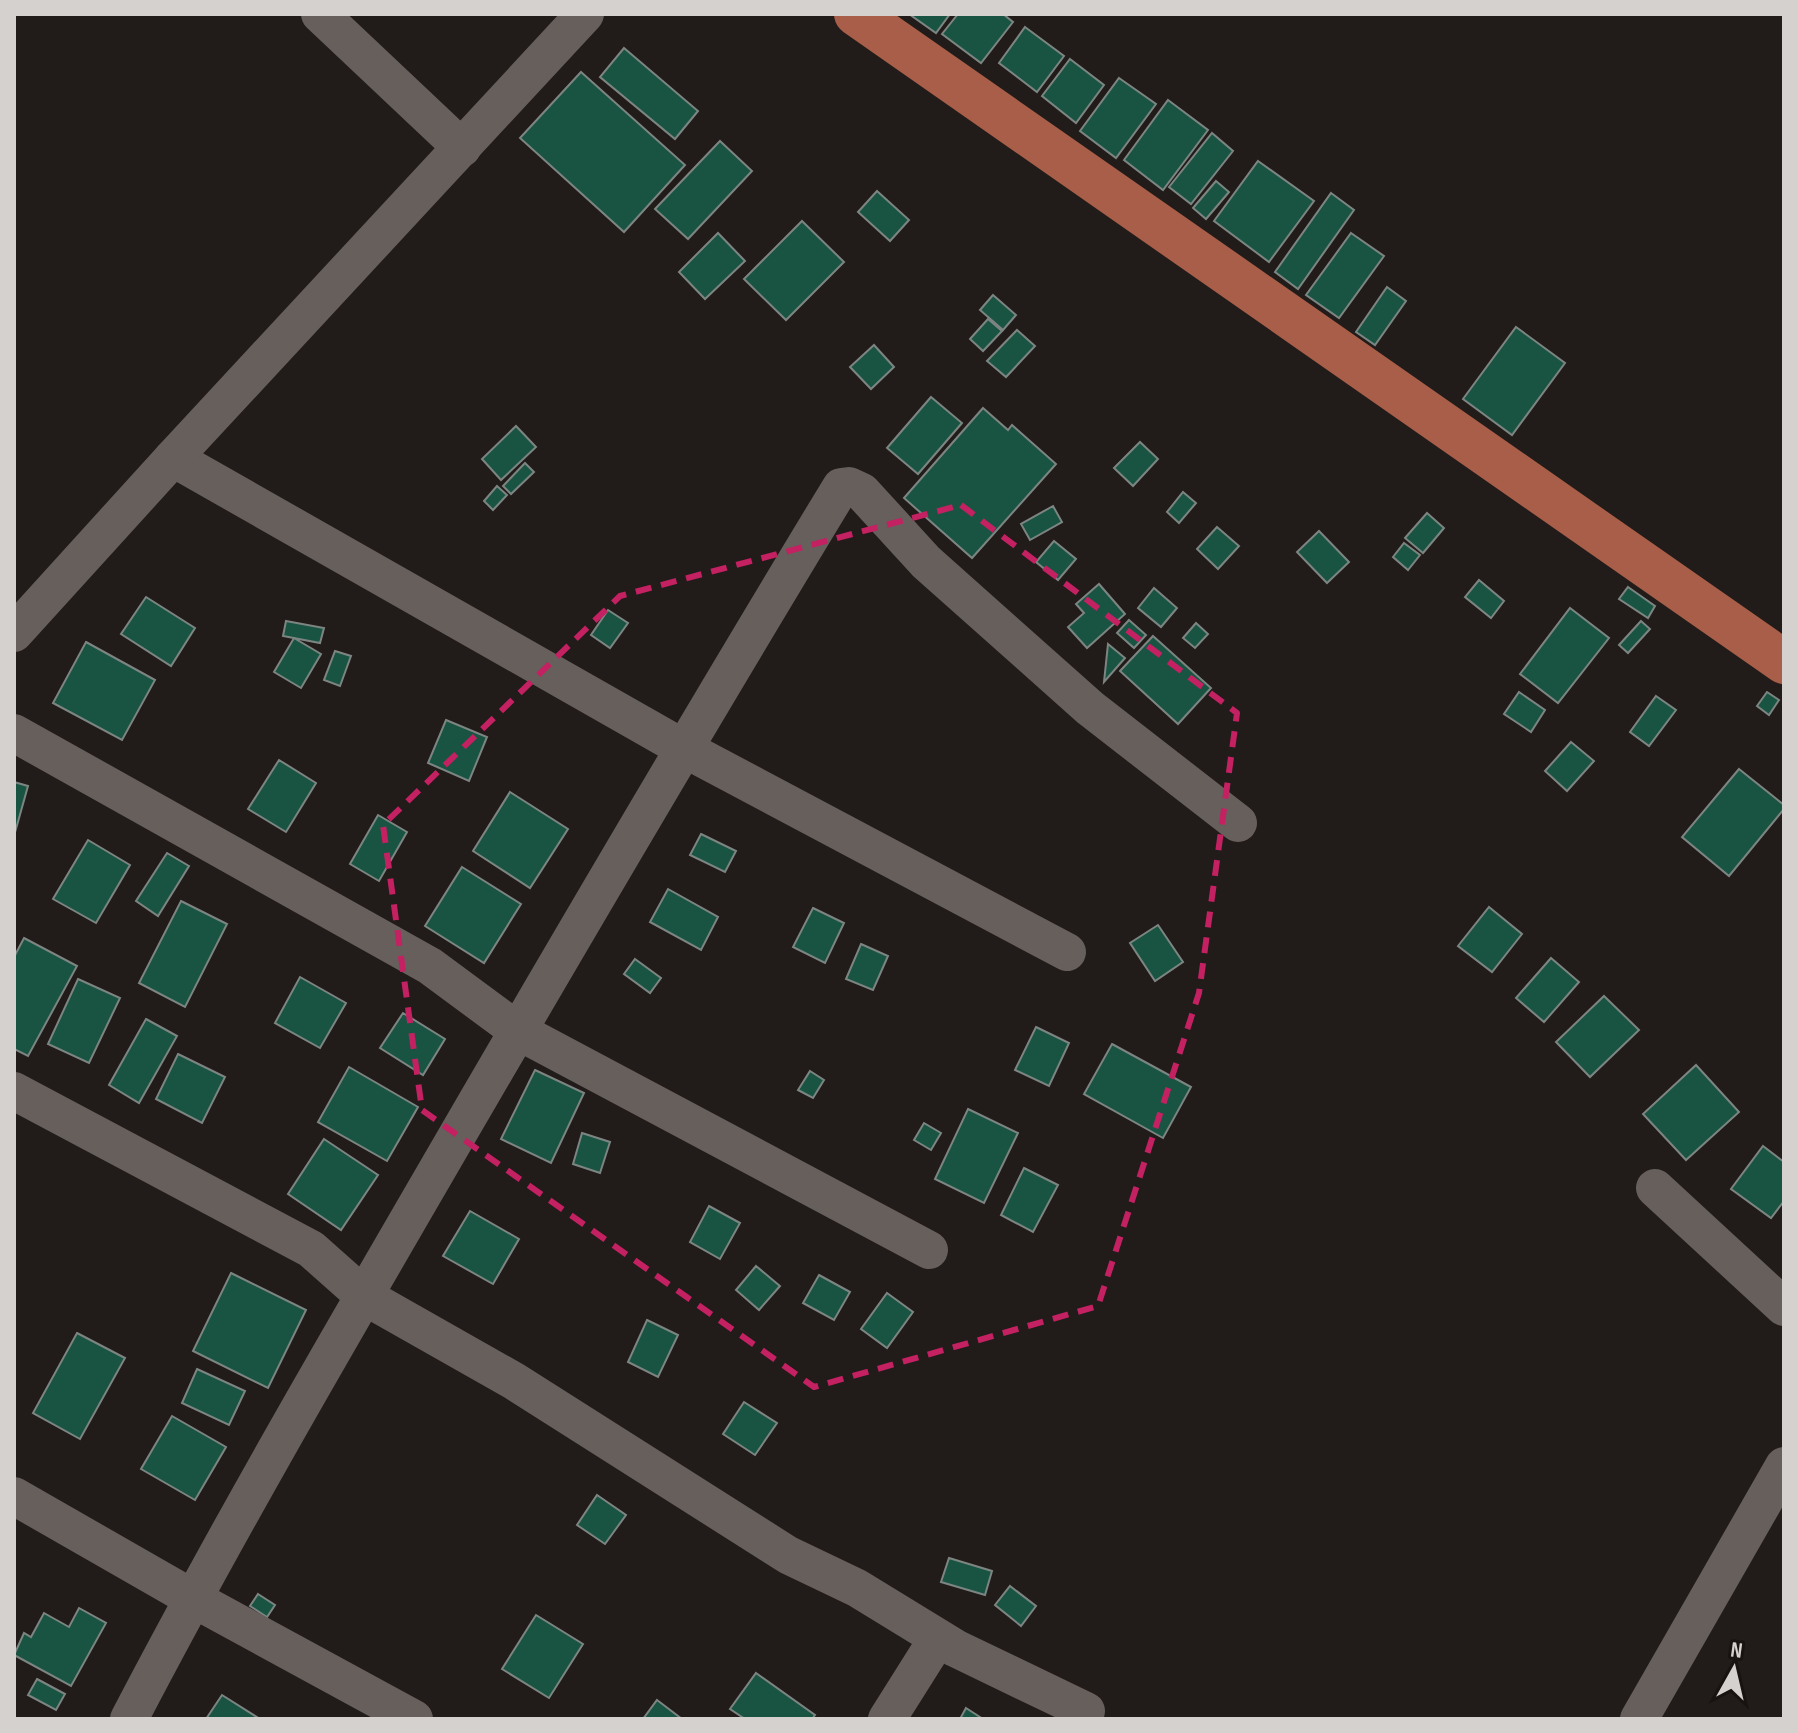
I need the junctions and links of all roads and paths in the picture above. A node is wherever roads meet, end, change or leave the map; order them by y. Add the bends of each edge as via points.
1 (320, 14) edge
2 (585, 14) edge
3 (856, 14) edge
4 (462, 148) junction
5 (173, 458) junction
6 (14, 633) edge
7 (1784, 662) edge
8 (14, 733) edge
9 (683, 748) junction
10 (1238, 823) dead end
11 (1067, 952) dead end
12 (518, 1031) junction
13 (14, 1091) edge
14 (1655, 1188) dead end
15 (929, 1250) dead end
16 (364, 1296) junction
17 (1784, 1307) edge
18 (1784, 1466) edge
19 (14, 1496) edge
20 (192, 1598) junction
21 (938, 1638) junction
22 (1086, 1711) dead end
23 (129, 1719) edge
24 (414, 1719) edge
25 (887, 1719) edge
26 (1639, 1719) edge

1 - 4 street
2 - 4 street
3 - 7 main road
4 - 5 street
5 - 6 street
5 - 9 street
8 - 12 street via 430,966
9 - 10 street via 841,487 849,486 862,492 926,562 1090,708
9 - 11 street
9 - 12 street
12 - 15 street
12 - 16 street
13 - 16 street via 311,1249
14 - 17 street
16 - 20 street
16 - 21 street via 514,1381 788,1555 857,1588
18 - 26 street
19 - 20 street
20 - 23 street
20 - 24 street
21 - 22 street
21 - 25 street

